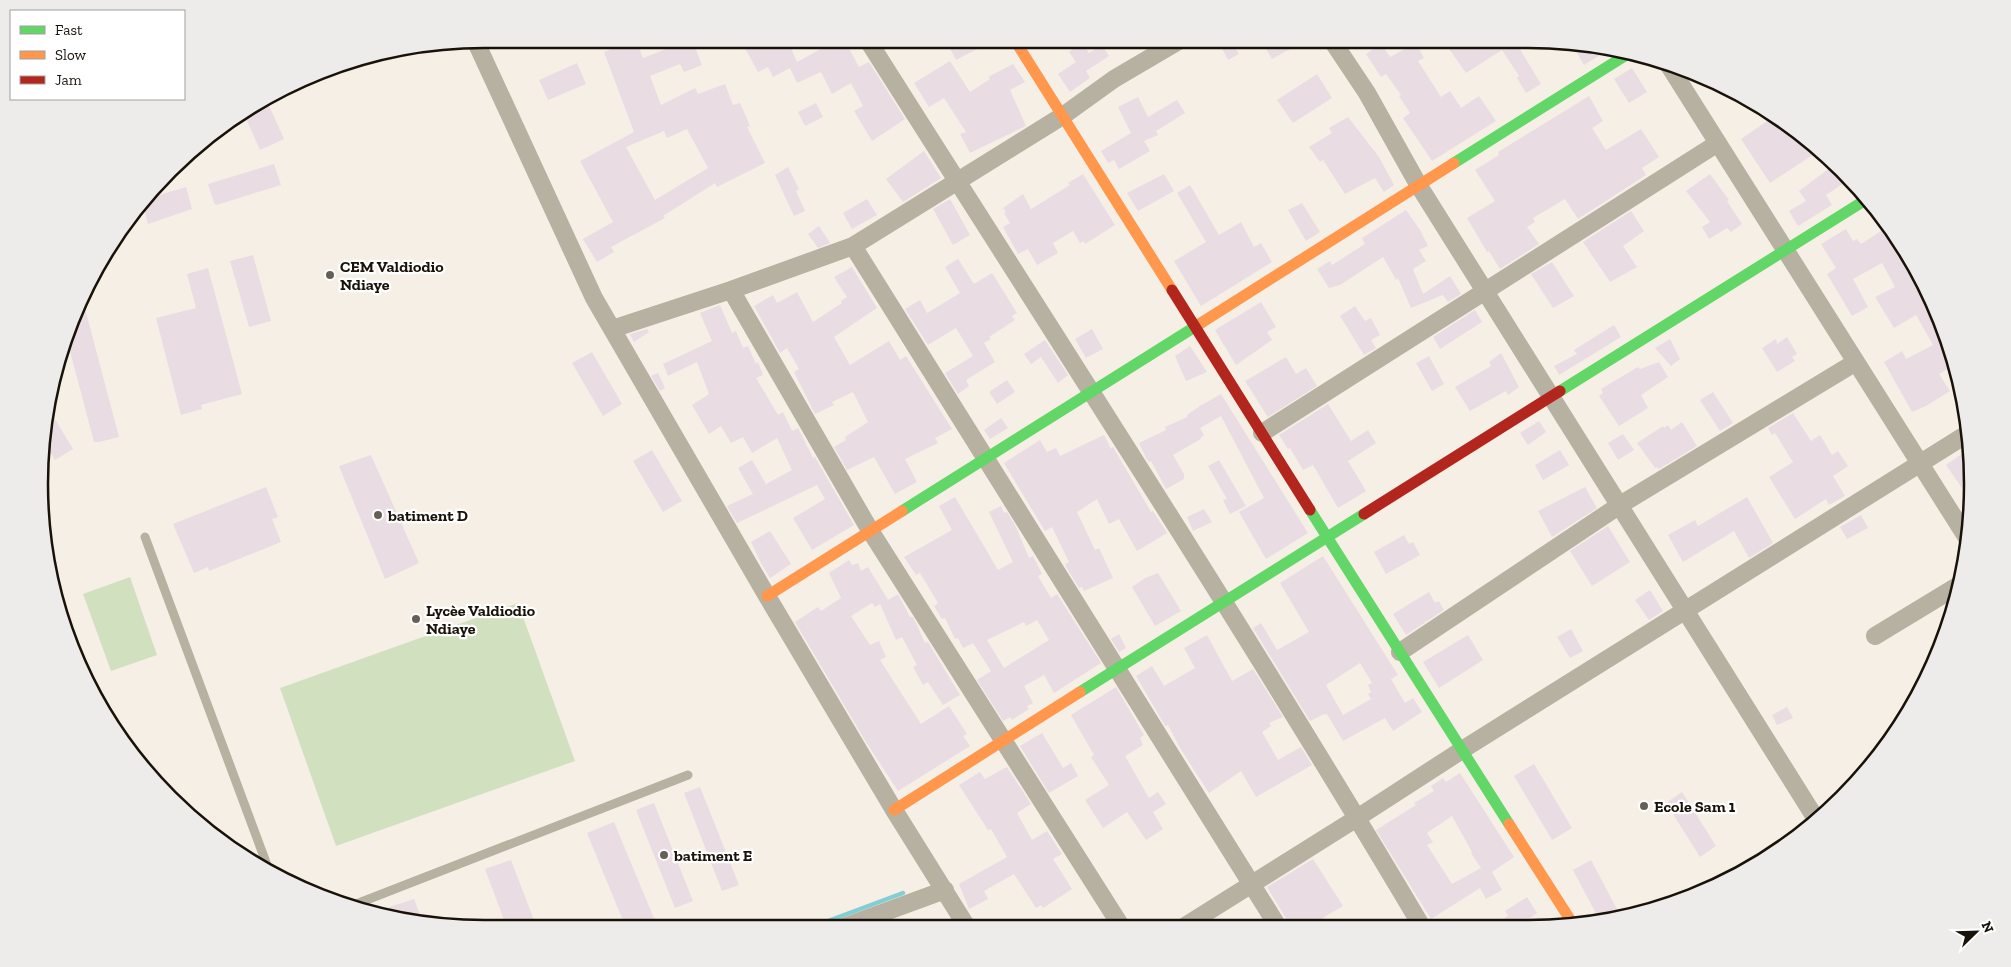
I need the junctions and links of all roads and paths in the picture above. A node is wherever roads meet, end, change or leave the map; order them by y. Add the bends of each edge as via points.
1 (479, 48) edge
2 (873, 48) edge
3 (1020, 48) edge
4 (1164, 48) edge
5 (1337, 48) edge
6 (1622, 58) edge
7 (1674, 73) edge
8 (1064, 115) junction
9 (1718, 143) junction
10 (956, 180) junction
11 (1419, 186) junction
12 (1860, 203) edge
13 (853, 246) junction
14 (1785, 250) junction
15 (731, 290) junction
16 (1485, 291) junction
17 (1195, 327) junction
18 (612, 329) junction
19 (1856, 362) junction
20 (1091, 392) junction
21 (1551, 397) junction
22 (1262, 433) junction
23 (1961, 438) edge
24 (986, 459) junction
25 (1919, 464) junction
26 (1620, 505) junction
27 (1961, 529) edge
28 (871, 532) junction
29 (145, 537) dead end
30 (1327, 537) junction
31 (1950, 590) edge
32 (767, 596) junction
33 (1224, 603) junction
34 (1686, 611) junction
35 (1875, 636) dead end
36 (1400, 652) junction
37 (1118, 670) junction
38 (1003, 742) junction
39 (1462, 750) junction
40 (688, 775) dead end
41 (894, 810) junction
42 (1812, 813) edge
43 (1357, 818) junction
44 (265, 861) edge
45 (1252, 884) junction
46 (945, 890) junction
47 (361, 902) edge
48 (1569, 918) edge
49 (863, 920) edge
50 (962, 920) edge
51 (1117, 920) edge
52 (1195, 920) edge
53 (1273, 920) edge
54 (1418, 920) edge

1 - 18 street via 594,298
2 - 10 street
3 - 8 street
4 - 8 street
5 - 11 street via 1367,93
6 - 11 street
7 - 9 street
8 - 10 street
8 - 17 street
9 - 14 street
9 - 16 street
10 - 13 street
10 - 20 street
11 - 16 street
11 - 17 street
12 - 14 street
13 - 15 street
13 - 24 street
14 - 19 street
14 - 21 street
15 - 18 street
15 - 28 street
16 - 21 street
16 - 22 street
17 - 20 street
17 - 22 street
18 - 32 street
19 - 25 street
19 - 26 street
20 - 24 street
20 - 33 street
21 - 26 street
21 - 30 street
22 - 30 street
23 - 25 street
24 - 28 street
24 - 37 street
25 - 27 street
25 - 34 street
26 - 34 street
26 - 36 street
28 - 32 street
28 - 38 street
29 - 44 lane
30 - 33 street
30 - 36 street
31 - 35 street
32 - 41 street
33 - 37 street
33 - 43 street
34 - 39 street
34 - 42 street
36 - 39 street
37 - 38 street
37 - 45 street
38 - 41 street
38 - 51 street
39 - 43 street
39 - 48 street
40 - 47 lane
41 - 46 street
43 - 45 street
43 - 54 street
45 - 52 street
45 - 53 street
46 - 49 street
46 - 50 street

